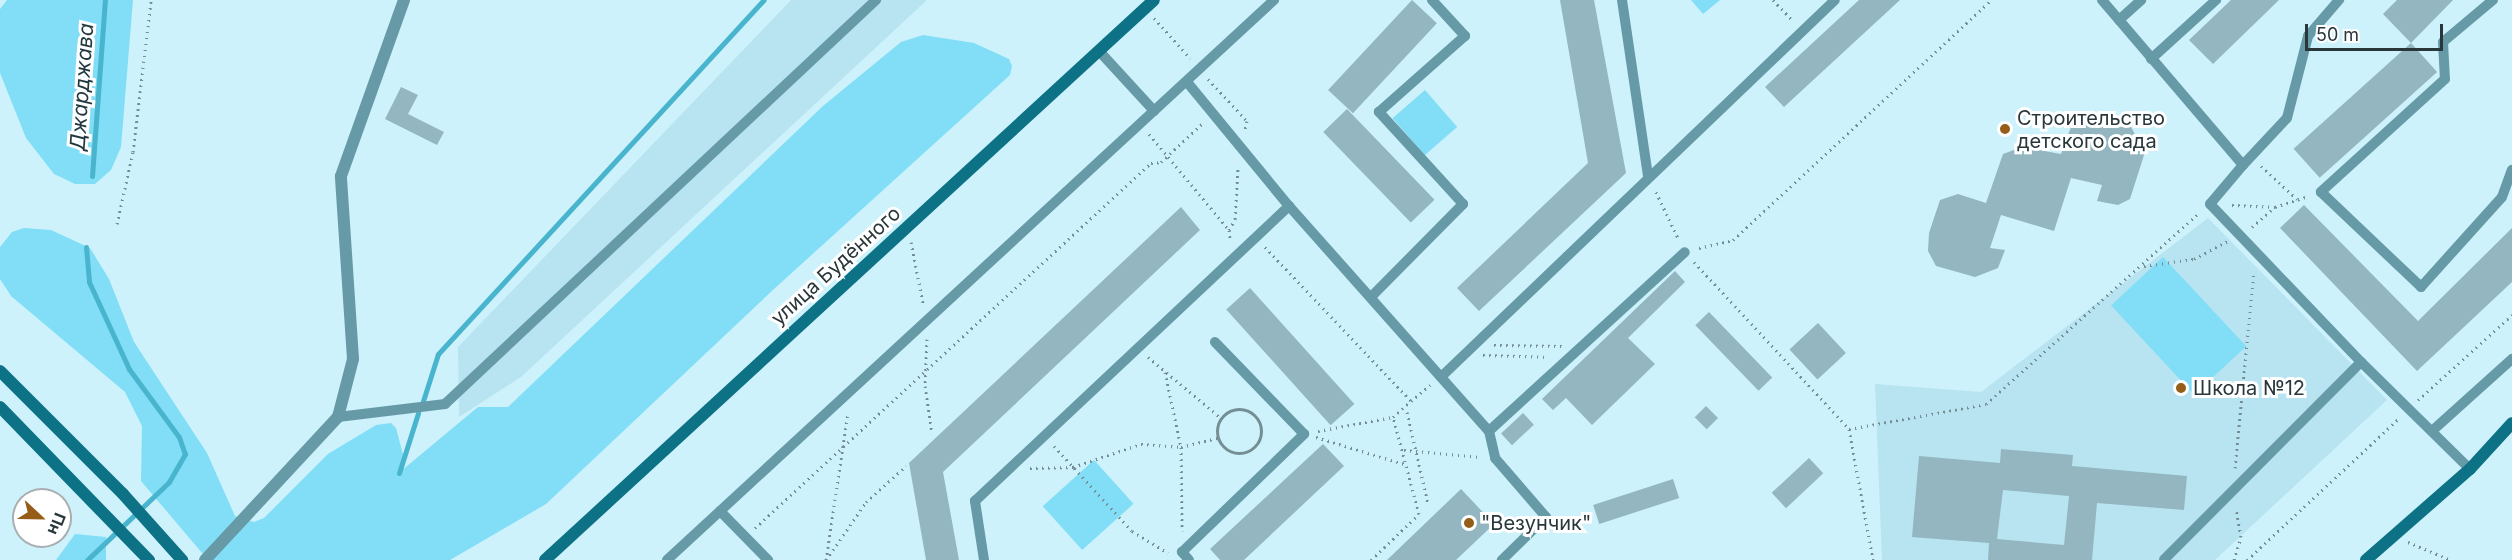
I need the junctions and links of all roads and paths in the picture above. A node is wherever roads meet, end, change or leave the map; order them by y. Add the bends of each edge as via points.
1 (151, 0) edge
2 (405, 0) edge
3 (876, 0) edge
4 (1154, 0) edge
5 (1274, 0) edge
6 (1432, 0) edge
7 (1622, 0) edge
8 (1773, 0) edge
9 (1835, 0) edge
10 (1991, 0) edge
11 (2102, 0) edge
12 (2142, 0) edge
13 (2216, 0) edge
14 (2339, 0) edge
15 (2493, 0) edge
16 (2118, 20) junction
17 (1802, 31) junction
18 (1100, 52) junction
19 (2151, 59) junction
20 (1186, 82) junction
21 (1154, 111) junction
22 (1213, 114) junction
23 (1141, 124) junction
24 (1167, 156) junction
25 (2251, 156) junction
26 (2243, 165) junction
27 (2512, 170) edge
28 (1648, 176) junction
29 (2321, 192) junction
30 (2297, 199) junction
31 (2210, 204) junction
32 (1289, 206) junction
33 (2275, 207) junction
34 (117, 224) dead end
35 (2240, 235) junction
36 (1255, 237) junction
37 (1684, 252) junction
38 (2256, 252) junction
39 (1233, 258) junction
40 (2142, 266) junction
41 (1371, 297) junction
42 (2512, 315) edge
43 (1215, 342) dead end
44 (1473, 345) junction
45 (1582, 346) junction
46 (1137, 348) junction
47 (1463, 355) junction
48 (1570, 357) junction
49 (2512, 359) edge
50 (2361, 362) junction
51 (0, 371) edge
52 (1165, 372) junction
53 (1441, 377) junction
54 (851, 390) junction
55 (1411, 401) junction
56 (0, 407) edge
57 (2409, 408) junction
58 (1407, 412) dead end
59 (338, 417) junction
60 (1393, 417) junction
61 (1221, 418) junction
62 (2512, 423) edge
63 (1849, 429) junction
64 (1489, 431) junction
65 (2432, 431) junction
66 (1304, 434) junction
67 (1044, 435) junction
68 (1218, 438) junction
69 (843, 447) junction
70 (1181, 447) junction
71 (1404, 450) dead end
72 (1416, 451) junction
73 (1495, 458) junction
74 (1404, 464) junction
75 (906, 466) dead end
76 (1073, 467) junction
77 (1010, 468) junction
78 (2470, 469) junction
79 (2233, 491) junction
80 (1428, 504) dead end
81 (720, 511) junction
82 (2392, 536) junction
83 (745, 537) junction
84 (1181, 556) edge
85 (149, 560) edge
86 (182, 560) edge
87 (205, 560) edge
88 (544, 560) edge
89 (667, 560) edge
90 (768, 560) edge
91 (826, 560) edge
92 (984, 560) edge
93 (1371, 560) edge
94 (1502, 560) edge
95 (1873, 560) edge
96 (2163, 560) edge
97 (2234, 560) edge
98 (2247, 560) edge
99 (2366, 560) edge
100 (2451, 560) edge

1 - 34 path via 133,152
2 - 59 street via 341,176 353,359
3 - 59 lane via 445,404
4 - 18 main road, улица Будённого
5 - 20 lane
6 - 41 lane via 1465,36 1379,112 1463,204
7 - 28 lane
8 - 17 path
9 - 17 lane
10 - 37 path via 1734,240
11 - 16 lane
12 - 16 lane
13 - 19 lane
14 - 25 lane via 2308,36 2287,118
15 - 29 lane via 2443,42 2445,79
16 - 19 lane
17 - 28 lane
18 - 21 lane
18 - 88 main road, улица Будённого
19 - 26 lane
20 - 21 lane
20 - 22 lane
21 - 23 lane
22 - 24 path
22 - 32 lane
23 - 24 path
23 - 54 lane
24 - 39 path via 1229,230
24 - 69 path via 1151,163
25 - 26 lane
25 - 30 path
26 - 31 lane
27 - 29 lane via 2502,197 2421,287
28 - 37 path
28 - 44 lane
29 - 30 path
30 - 33 path
31 - 33 path
31 - 35 lane
31 - 40 path
32 - 36 lane
32 - 41 lane
33 - 35 path
35 - 38 lane
35 - 40 path via 2194,259
36 - 39 lane
36 - 55 path
37 - 45 lane
37 - 63 path
38 - 50 lane
38 - 79 path
39 - 46 lane
40 - 63 path via 1986,404
41 - 53 lane
42 - 57 path
43 - 66 lane
44 - 45 path
44 - 47 lane
45 - 48 lane
46 - 52 path
46 - 67 lane
47 - 48 path
47 - 53 lane
48 - 64 lane
49 - 65 lane
50 - 57 lane
50 - 79 lane
51 - 86 main road via 123,494
52 - 61 path
52 - 70 path
53 - 55 path
53 - 64 lane
54 - 69 path
54 - 81 lane
55 - 60 path
56 - 85 main road
57 - 65 lane
57 - 98 path
58 - 72 path
59 - 87 street
60 - 66 path
60 - 74 path
61 - 68 path
61 - 68 path via 1233,409 1248,410 1259,420 1262,434 1255,447 1242,453 1227,450
62 - 78 main road
63 - 95 path
64 - 73 lane
65 - 78 lane
66 - 74 path
66 - 84 lane
67 - 76 path
67 - 77 lane
68 - 70 path
69 - 83 path
69 - 91 path
70 - 76 path via 1142,444
70 - 84 path
71 - 72 path
72 - 73 path
72 - 80 path
73 - 94 lane via 1546,517
74 - 93 path via 1419,514
75 - 91 path via 866,502
76 - 77 path
76 - 84 path via 1132,531
77 - 92 lane via 975,501
78 - 82 main road
79 - 96 lane
79 - 97 path via 2241,537
81 - 83 lane
81 - 89 lane
82 - 99 main road
82 - 100 path
83 - 90 lane

